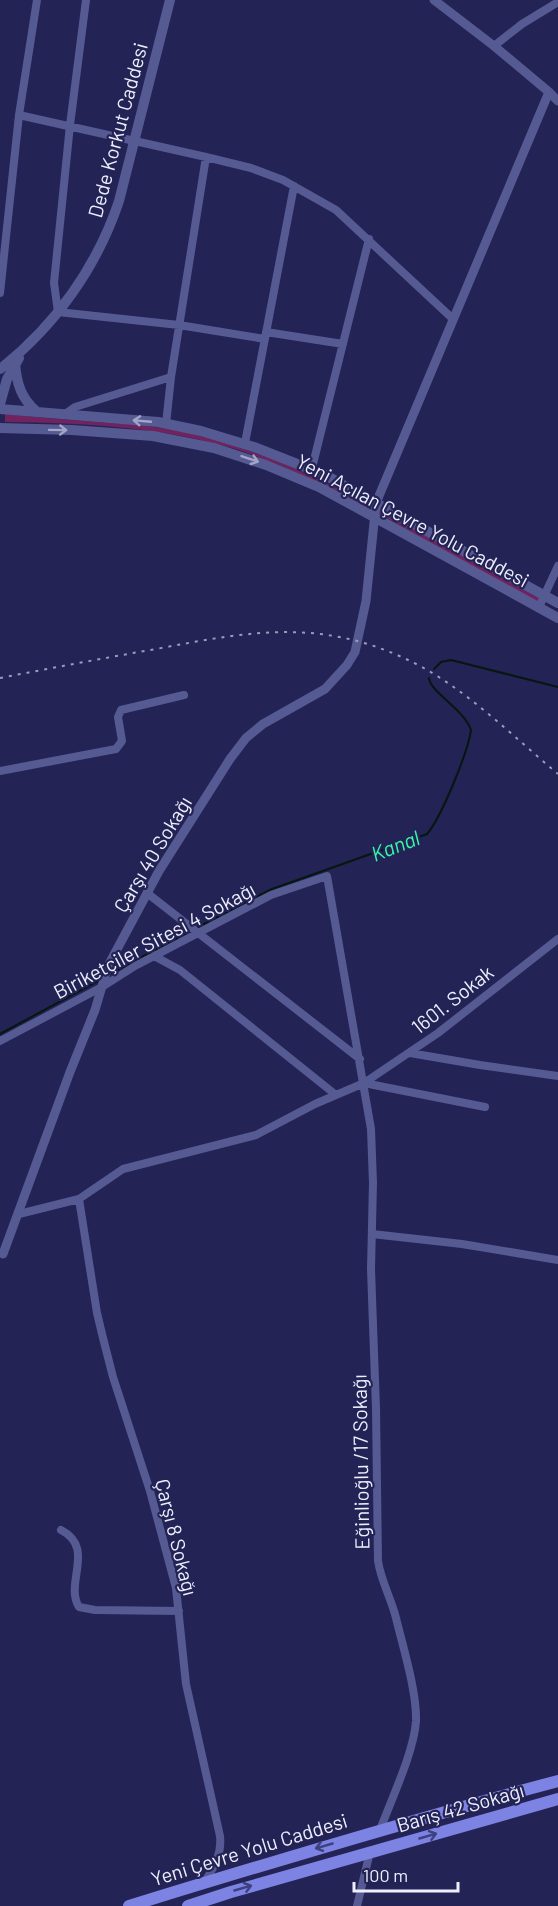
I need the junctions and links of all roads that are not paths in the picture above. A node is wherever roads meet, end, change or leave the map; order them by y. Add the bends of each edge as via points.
1 (37, 0) edge
2 (86, 0) edge
3 (170, 0) edge
4 (434, 0) edge
5 (553, 2) edge
6 (494, 46) junction
7 (549, 92) junction
8 (558, 101) edge
9 (19, 115) junction
10 (70, 125) junction
11 (135, 141) junction
12 (206, 158) junction
13 (294, 186) junction
14 (369, 239) junction
15 (0, 293) edge
16 (58, 312) junction
17 (453, 319) junction
18 (179, 326) junction
19 (266, 335) junction
20 (343, 344) junction
21 (23, 351) junction
22 (15, 364) junction
23 (0, 369) edge
24 (171, 377) junction
25 (0, 406) edge
26 (36, 411) junction
27 (64, 415) junction
28 (166, 424) junction
29 (0, 429) edge
30 (245, 443) junction
31 (312, 468) junction
32 (376, 503) junction
33 (373, 516) junction
34 (558, 566) edge
35 (545, 595) junction
36 (558, 603) edge
37 (539, 607) junction
38 (558, 618) edge
39 (184, 696) dead end
40 (0, 771) edge
41 (327, 876) joint
42 (147, 893) junction
43 (197, 934) junction
44 (558, 939) edge
45 (154, 956) junction
46 (102, 987) junction
47 (0, 1041) edge
48 (410, 1053) junction
49 (360, 1059) junction
50 (558, 1076) edge
51 (364, 1083) junction
52 (336, 1095) junction
53 (485, 1107) dead end
54 (79, 1198) junction
55 (19, 1214) junction
56 (372, 1234) junction
57 (2, 1258) edge
58 (558, 1260) edge
59 (61, 1530) dead end
60 (179, 1611) junction
61 (558, 1781) edge
62 (558, 1799) edge
63 (380, 1830) junction
64 (371, 1852) junction
65 (204, 1883) junction
66 (222, 1901) edge
67 (129, 1906) edge
68 (188, 1906) edge
69 (357, 1906) edge

1 - 9 street
2 - 10 street
3 - 11 main road, Dede Korkut Caddesi
4 - 6 street
5 - 6 street
6 - 7 street
7 - 8 street
7 - 17 street, Çarşı 40 Sokağı
9 - 10 street
9 - 15 street
10 - 11 street
10 - 16 street via 54,283
11 - 12 street
11 - 16 main road, Dede Korkut Caddesi via 107,233 87,272
12 - 13 street via 251,168
12 - 18 street
13 - 14 street via 336,210
13 - 19 street
14 - 17 street
14 - 20 street
16 - 18 street
16 - 21 main road, Dede Korkut Caddesi
17 - 32 street, Çarşı 40 Sokağı
18 - 19 street
18 - 24 street
19 - 20 street
19 - 30 street
20 - 31 street
21 - 22 main road, Dede Korkut Caddesi
21 - 23 main road, Dede Korkut Caddesi
22 - 25 main road, Dede Korkut Caddesi
22 - 26 main road via 21,392
24 - 27 street via 75,407
24 - 28 street
25 - 26 main road, Yeni Açılan Çevre Yolu Caddesi
26 - 27 main road, Yeni Açılan Çevre Yolu Caddesi
28 -> 27 main road, Yeni Açılan Çevre Yolu Caddesi
28 - 30 main road, Yeni Açılan Çevre Yolu Caddesi
29 -> 33 main road, Yeni Açılan Çevre Yolu Caddesi via 134,433 214,448 300,478
30 - 31 main road, Yeni Açılan Çevre Yolu Caddesi
31 - 32 main road, Yeni Açılan Çevre Yolu Caddesi
32 - 33 street, Çarşı 40 Sokağı
32 - 35 main road, Yeni Açılan Çevre Yolu Caddesi
33 - 37 main road, Yeni Açılan Çevre Yolu Caddesi
33 - 42 street, Çarşı 40 Sokağı via 361,629 347,665 325,689 246,738
34 - 35 street
35 - 36 main road, Yeni Açılan Çevre Yolu Caddesi
35 - 37 street
37 - 38 main road, Yeni Açılan Çevre Yolu Caddesi
39 - 40 street via 121,710 118,717 122,741 116,749
41 - 43 street, Biriketçiler Sitesi 4 Sokağı via 283,890
41 - 49 street, Eğinlioğlu /17 Sokağı
42 - 43 street
42 - 46 street, Çarşı 40 Sokağı via 110,961
43 - 45 street, Biriketçiler Sitesi 4 Sokağı
43 - 49 street
44 - 48 street, 1601. Sokak
45 - 46 street, Biriketçiler Sitesi 4 Sokağı
45 - 52 street via 180,970
46 - 47 street, Biriketçiler Sitesi 4 Sokağı
46 - 55 street, Çarşı 40 Sokağı
48 - 50 street
48 - 51 street, 1601. Sokak
49 - 51 street, Eğinlioğlu /17 Sokağı
51 - 52 street, 1601. Sokak
51 - 53 street
51 - 56 street, Eğinlioğlu /17 Sokağı via 370,1114
52 - 54 street, 1601. Sokak via 256,1135 123,1169
54 - 55 street, 1601. Sokak
54 - 60 street, Çarşı 8 Sokağı via 101,1330 150,1491
55 - 57 street, Çarşı 40 Sokağı
56 - 58 street via 482,1246
56 - 63 street, Eğinlioğlu /17 Sokağı via 378,1561 396,1615 416,1720 411,1745
59 - 60 street via 71,1536 78,1548 79,1607
60 - 65 street, Çarşı 8 Sokağı via 186,1684 220,1836 219,1856
61 - 63 highway, Barış 42 Sokağı
64 -> 62 highway, Barış 42 Sokağı
63 -> 65 highway, Yeni Çevre Yolu Caddesi
66 -> 64 highway, Yeni Çevre Yolu Caddesi
64 - 69 street
65 - 67 highway, Yeni Çevre Yolu Caddesi
66 - 68 highway, Yeni Çevre Yolu Caddesi

